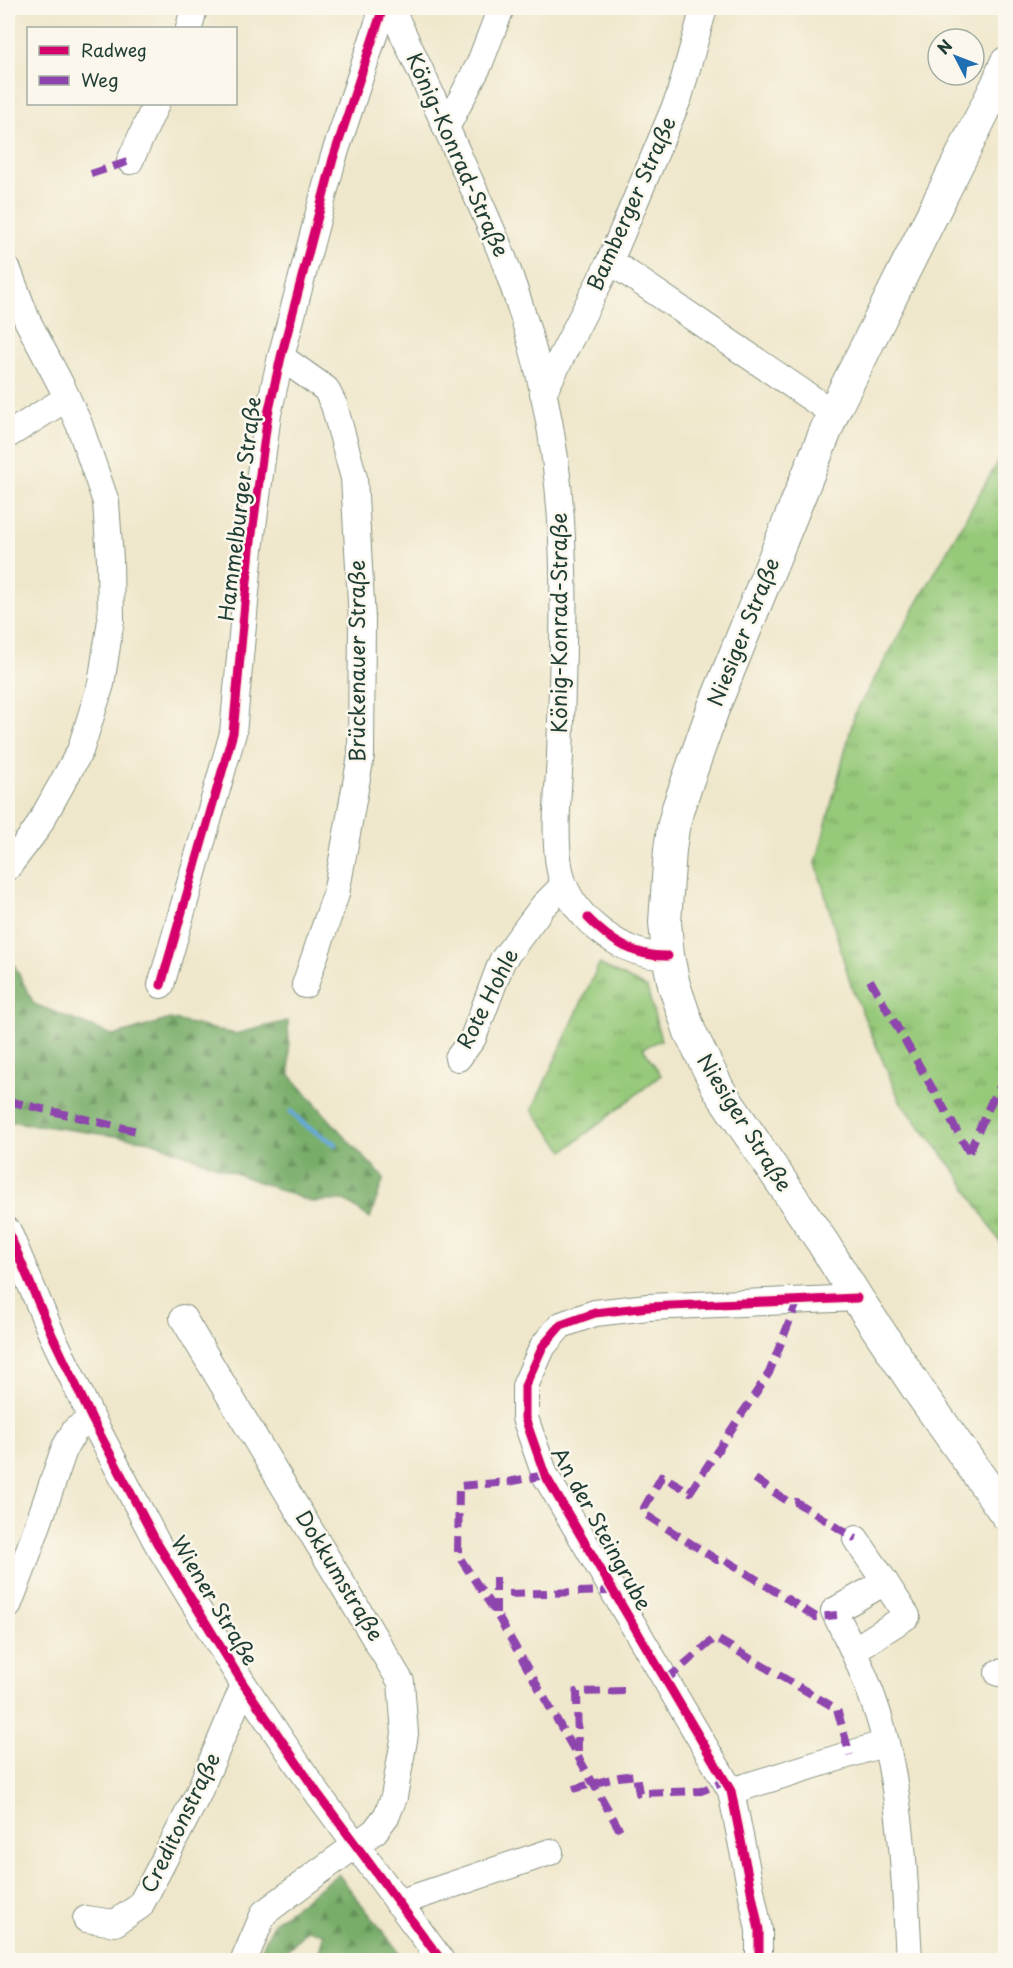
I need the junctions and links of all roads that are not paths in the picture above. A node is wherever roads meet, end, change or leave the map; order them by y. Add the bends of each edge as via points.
1 (194, 8) edge
2 (384, 8) edge
3 (391, 8) edge
4 (501, 8) edge
5 (704, 8) edge
6 (189, 27) edge
7 (1005, 63) edge
8 (156, 105) edge
9 (446, 128) junction
10 (130, 161) dead end
11 (610, 261) junction
12 (8, 270) edge
13 (281, 357) junction
14 (543, 393) junction
15 (68, 398) junction
16 (833, 413) junction
17 (8, 435) edge
18 (8, 867) edge
19 (564, 885) junction
20 (668, 956) junction
21 (161, 985) dead end
22 (305, 985) dead end
23 (458, 1059) dead end
24 (8, 1231) edge
25 (857, 1298) junction
26 (183, 1318) dead end
27 (92, 1419) junction
28 (1005, 1514) edge
29 (856, 1539) dead end
30 (885, 1582) junction
31 (8, 1606) edge
32 (854, 1650) junction
33 (244, 1685) junction
34 (886, 1743) junction
35 (732, 1791) junction
36 (356, 1845) junction
37 (550, 1852) dead end
38 (398, 1903) junction
39 (86, 1919) dead end
40 (244, 1960) edge
41 (441, 1960) edge
42 (759, 1960) edge
43 (909, 1960) edge

1 - 6 street
2 - 13 street, Hammelburger Straße via 333,159
3 - 9 street, König-Konrad-Straße
4 - 9 street via 479,65
5 - 11 street, Bamberger Straße via 679,97
7 - 16 main road, Niesiger Straße
8 - 10 street
9 - 14 street, König-Konrad-Straße via 508,270
11 - 14 street, Bamberger Straße
11 - 16 street
12 - 15 street via 27,320
13 - 21 street, Hammelburger Straße via 268,414 250,549 233,733
13 - 22 street, Brückenauer Straße via 326,389 334,405 354,477 362,620 361,756 336,894
14 - 19 street, König-Konrad-Straße via 557,472 564,562 558,850
15 - 17 street
15 - 18 street via 106,502 111,620 101,684 80,751 36,830
16 - 20 main road, Niesiger Straße via 713,709 678,808 666,891
19 - 20 street, König-Konrad-Straße via 573,901 611,939 636,952
19 - 23 street, Rote Hohle via 502,961 473,1038
20 - 25 main road, Niesiger Straße via 690,1032 719,1090
24 - 27 street, Wiener Straße
25 - 28 main road, Niesiger Straße
25 - 35 street, An der Steingrube via 595,1313 561,1325 543,1346 525,1386 525,1418 545,1475
26 - 36 street, Dokkumstraße via 401,1682 405,1734 394,1797 375,1831
27 - 31 street via 75,1430 64,1447
27 - 33 street, Wiener Straße via 157,1543
29 - 30 street
30 - 32 street via 834,1611
30 - 32 street via 907,1616
32 - 34 street
33 - 36 street, Wiener Straße
33 - 39 street, Creditonstraße via 198,1794 140,1906 115,1923
34 - 35 street
34 - 43 street via 904,1864
35 - 42 street, An der Steingrube via 759,1930
36 - 38 street, Wiener Straße
36 - 40 street, Dokkumstraße via 264,1913
37 - 38 street
38 - 41 street, Wiener Straße

